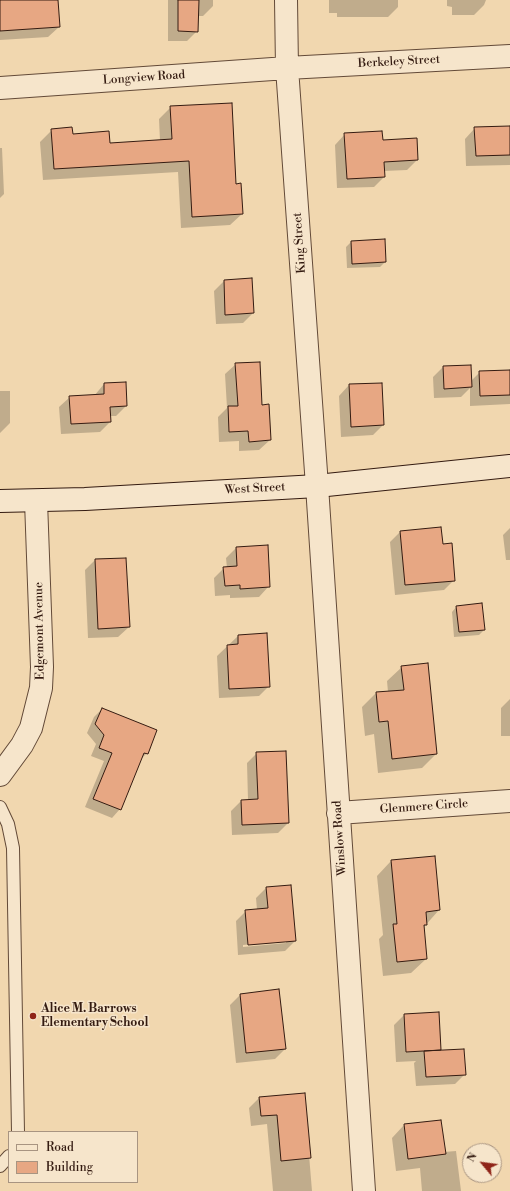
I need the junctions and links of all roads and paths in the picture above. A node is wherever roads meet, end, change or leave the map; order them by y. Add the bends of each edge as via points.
1 (286, 0) edge
2 (510, 56) edge
3 (287, 68) junction
4 (0, 88) edge
5 (510, 466) edge
6 (317, 486) junction
7 (36, 500) junction
8 (0, 501) edge
9 (0, 775) edge
10 (510, 801) edge
11 (0, 807) edge
12 (338, 813) junction
13 (18, 1131) edge
14 (8, 1157) edge
15 (0, 1166) edge
16 (364, 1191) edge

1 - 3 street, King Street
2 - 3 street, Berkeley Street
3 - 4 street, Longview Road
3 - 6 street, King Street
5 - 6 street, West Street
6 - 7 street, West Street
6 - 12 street, Winslow Road
7 - 8 street, West Street
7 - 9 street, Edgemont Avenue via 41,688 31,728
10 - 12 street, Glenmere Circle
11 - 13 lane via 8,824 13,848
12 - 16 street, Winslow Road
14 - 15 lane

